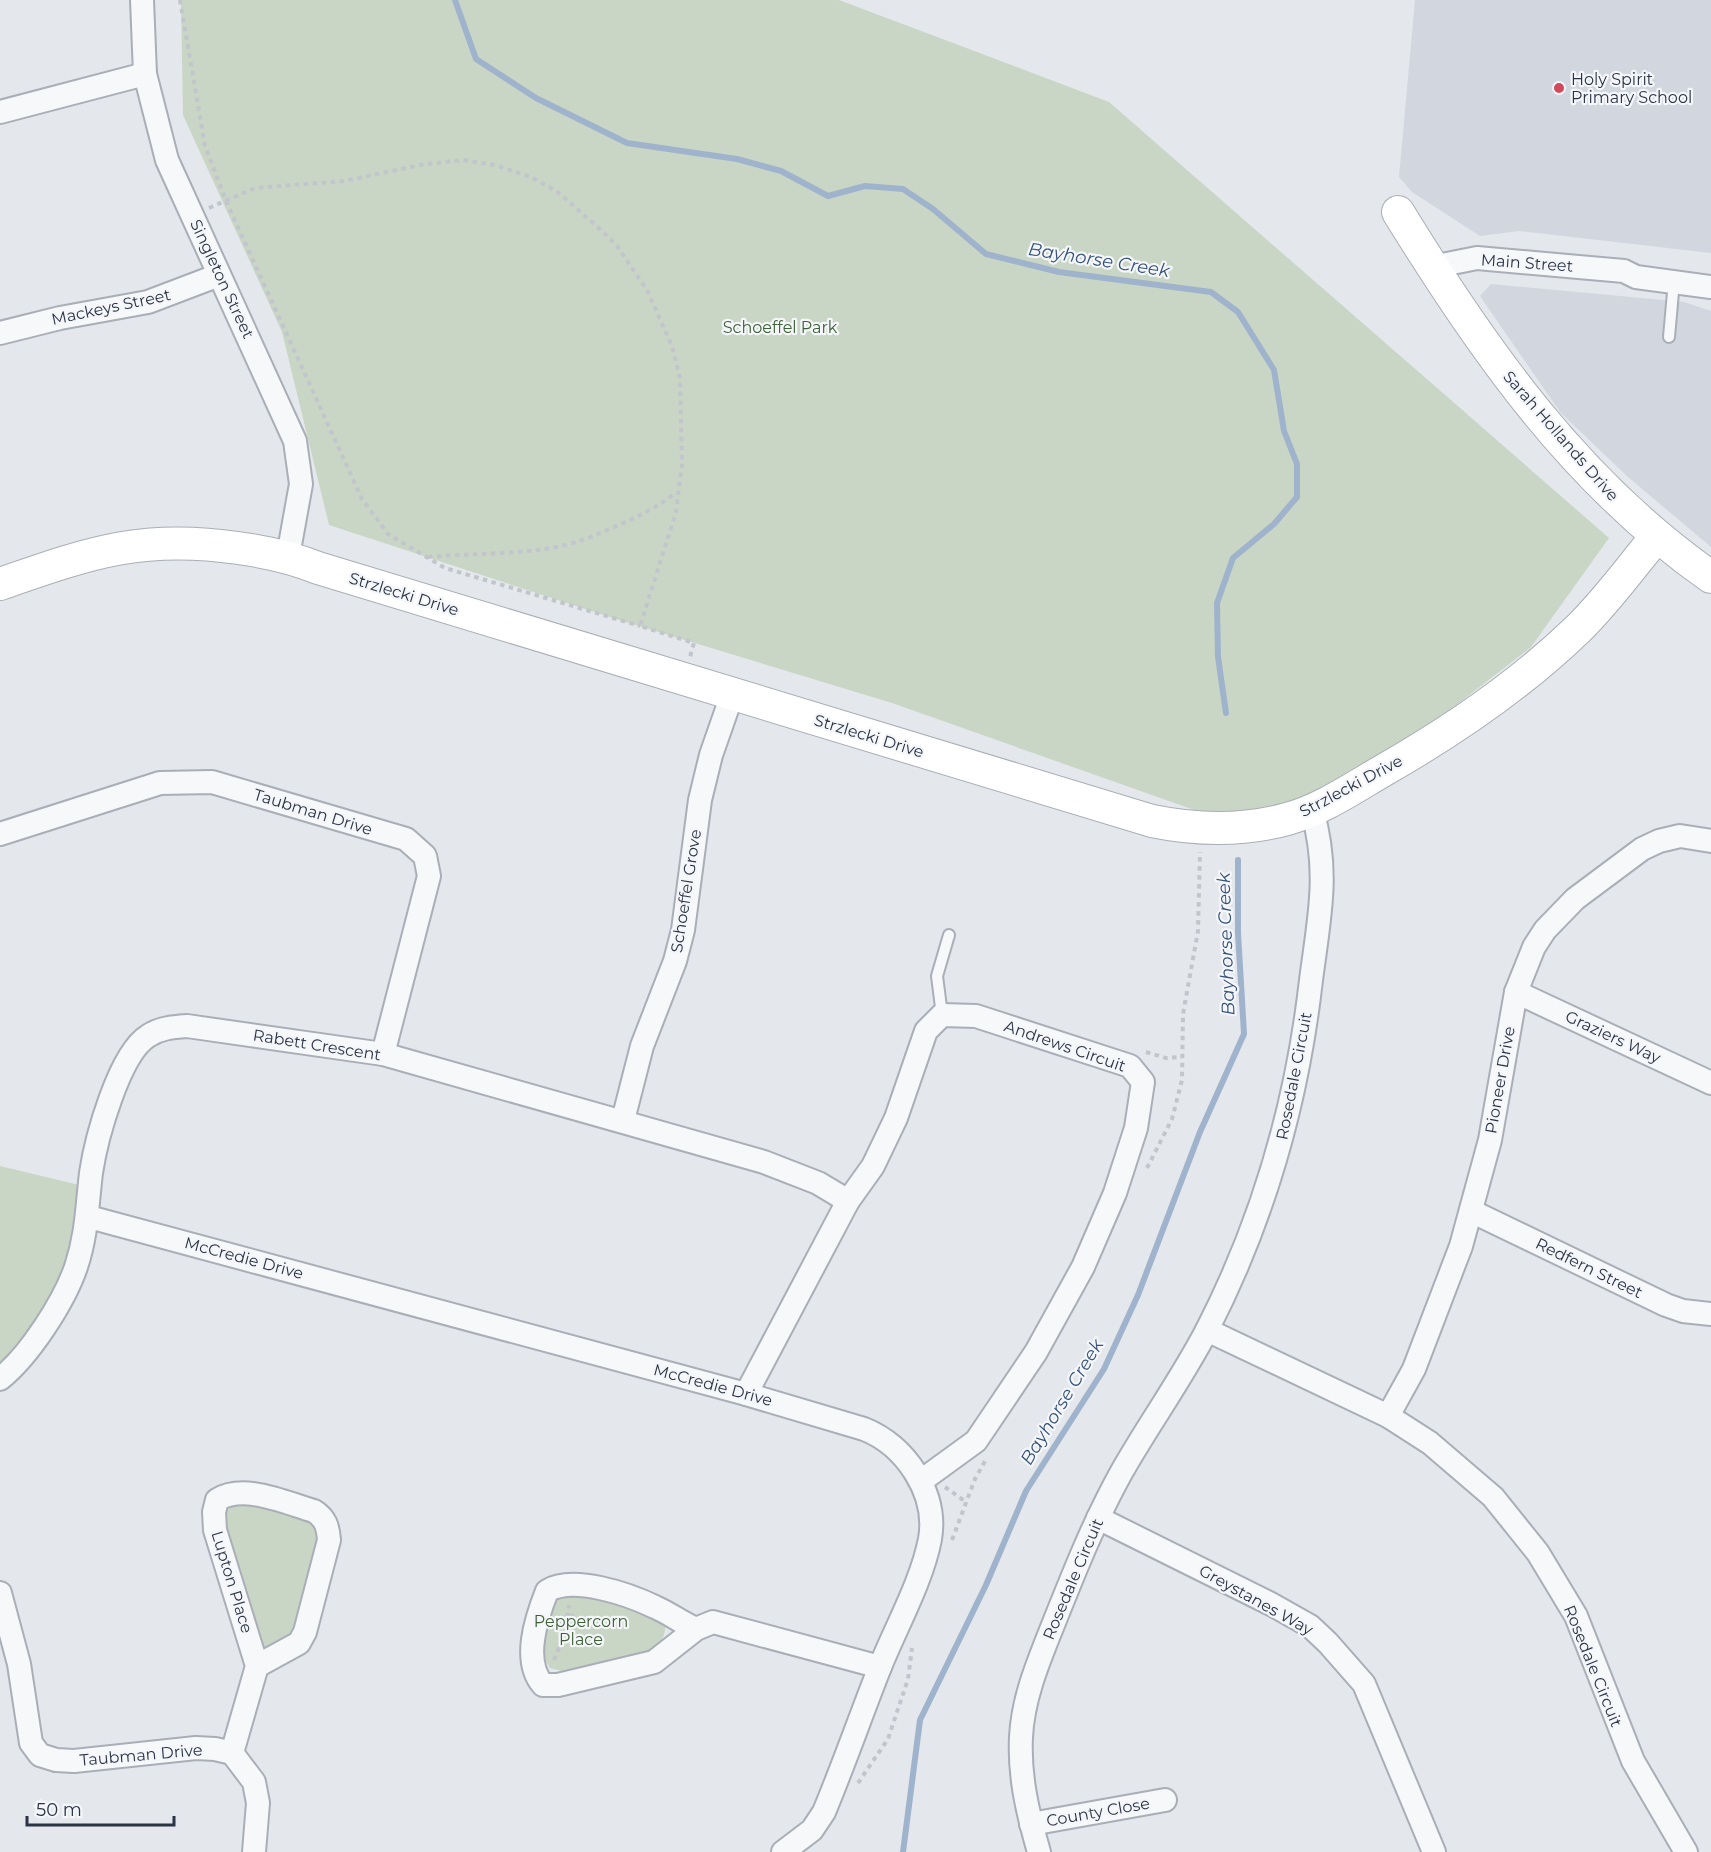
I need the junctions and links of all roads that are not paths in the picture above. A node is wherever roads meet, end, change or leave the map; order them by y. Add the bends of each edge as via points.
1 (142, 0) edge
2 (145, 75) junction
3 (0, 112) edge
4 (1398, 212) dead end
5 (1432, 267) junction
6 (1624, 271) junction
7 (219, 275) junction
8 (1711, 275) edge
9 (1674, 281) junction
10 (1711, 287) edge
11 (0, 333) edge
12 (1669, 337) dead end
13 (1657, 536) junction
14 (288, 556) junction
15 (1711, 577) edge
16 (0, 584) edge
17 (732, 695) junction
18 (1312, 810) junction
19 (0, 834) edge
20 (1711, 841) edge
21 (949, 935) dead end
22 (1516, 992) junction
23 (942, 1016) junction
24 (383, 1054) junction
25 (1711, 1083) edge
26 (623, 1120) junction
27 (848, 1201) junction
28 (1471, 1211) junction
29 (89, 1216) junction
30 (1711, 1314) edge
31 (1207, 1330) junction
32 (0, 1379) edge
33 (746, 1394) junction
34 (1388, 1416) junction
35 (931, 1483) junction
36 (1098, 1518) junction
37 (0, 1593) edge
38 (696, 1629) junction
39 (257, 1666) junction
40 (880, 1667) junction
41 (232, 1753) junction
42 (1165, 1800) dead end
43 (1031, 1824) junction
44 (254, 1852) edge
45 (783, 1852) edge
46 (1039, 1852) edge
47 (1434, 1852) edge
48 (1686, 1852) edge

1 - 2 street, Singleton Street
2 - 3 street
2 - 7 street, Singleton Street via 167,160
4 - 5 street, Sarah Hollands Drive
5 - 6 street, Main Street via 1477,258
5 - 13 street, Sarah Hollands Drive via 1522,396 1613,499
6 - 8 street, Main Street via 1636,266
6 - 9 street, Main Street via 1636,277
7 - 11 street, Mackeys Street via 148,302
7 - 14 street, Singleton Street via 295,441 301,484
9 - 10 street, Main Street
9 - 12 lane
13 - 15 street, Sarah Hollands Drive
13 - 18 street, Strzlecki Drive via 1579,628 1531,672 1422,748
14 - 16 street, Strzlecki Drive via 215,545 156,542 98,551
14 - 17 street, Strzlecki Drive
17 - 18 street, Strzlecki Drive via 1175,826 1229,828 1287,819
17 - 26 street, Schoeffel Grove via 700,800 683,930 642,1046
18 - 31 street, Rosedale Circuit via 1323,861 1322,890 1295,1091 1256,1222
19 - 24 street, Taubman Drive via 160,783 212,782 406,839 425,856 429,876
20 - 22 street, Pioneer Drive via 1680,836 1659,841 1642,849 1575,899 1534,946
21 - 23 lane via 937,976
22 - 25 street, Graziers Way
22 - 28 street, Pioneer Drive via 1490,1140
23 - 27 street via 926,1031 896,1118 873,1166
23 - 35 street, Andrews Circuit via 976,1016 1130,1066 1143,1082 1136,1128 1116,1193 1083,1267 1036,1352 976,1441
24 - 26 street, Rabett Crescent
24 - 29 street, Rabett Crescent via 187,1026 162,1029 146,1037 126,1060 110,1100 92,1171
26 - 27 street, Rabett Crescent via 791,1171
27 - 33 street
28 - 30 street, Redfern Street via 1666,1305
28 - 34 street, Pioneer Drive via 1433,1323
29 - 32 street, Rabett Crescent via 76,1268 52,1316 12,1370
29 - 33 street, McCredie Drive
31 - 34 street, Rosedale Circuit
31 - 36 street, Rosedale Circuit
33 - 35 street, McCredie Drive via 880,1435
34 - 48 street, Rosedale Circuit via 1466,1471 1511,1517 1538,1553 1576,1616 1633,1761
35 - 40 street, McCredie Drive via 930,1538
36 - 43 street, Rosedale Circuit via 1026,1698 1021,1737 1022,1780
36 - 47 street, Greystanes Way via 1271,1604 1310,1626 1328,1643 1364,1684
37 - 41 street, Taubman Drive via 19,1664 31,1743 40,1755 74,1761 196,1748
38 - 38 street via 639,1600 583,1585 562,1584 547,1592 530,1659 543,1685 558,1685 654,1662
38 - 40 street via 713,1622 730,1625
39 - 39 street, Lupton Place via 215,1530 217,1500 240,1492 314,1510 323,1517 328,1529 329,1540 305,1632 299,1643
39 - 41 street
40 - 45 street, McCredie Drive via 831,1797 812,1830
41 - 44 street via 254,1782 258,1803
42 - 43 street, County Close
43 - 46 street, Rosedale Circuit

